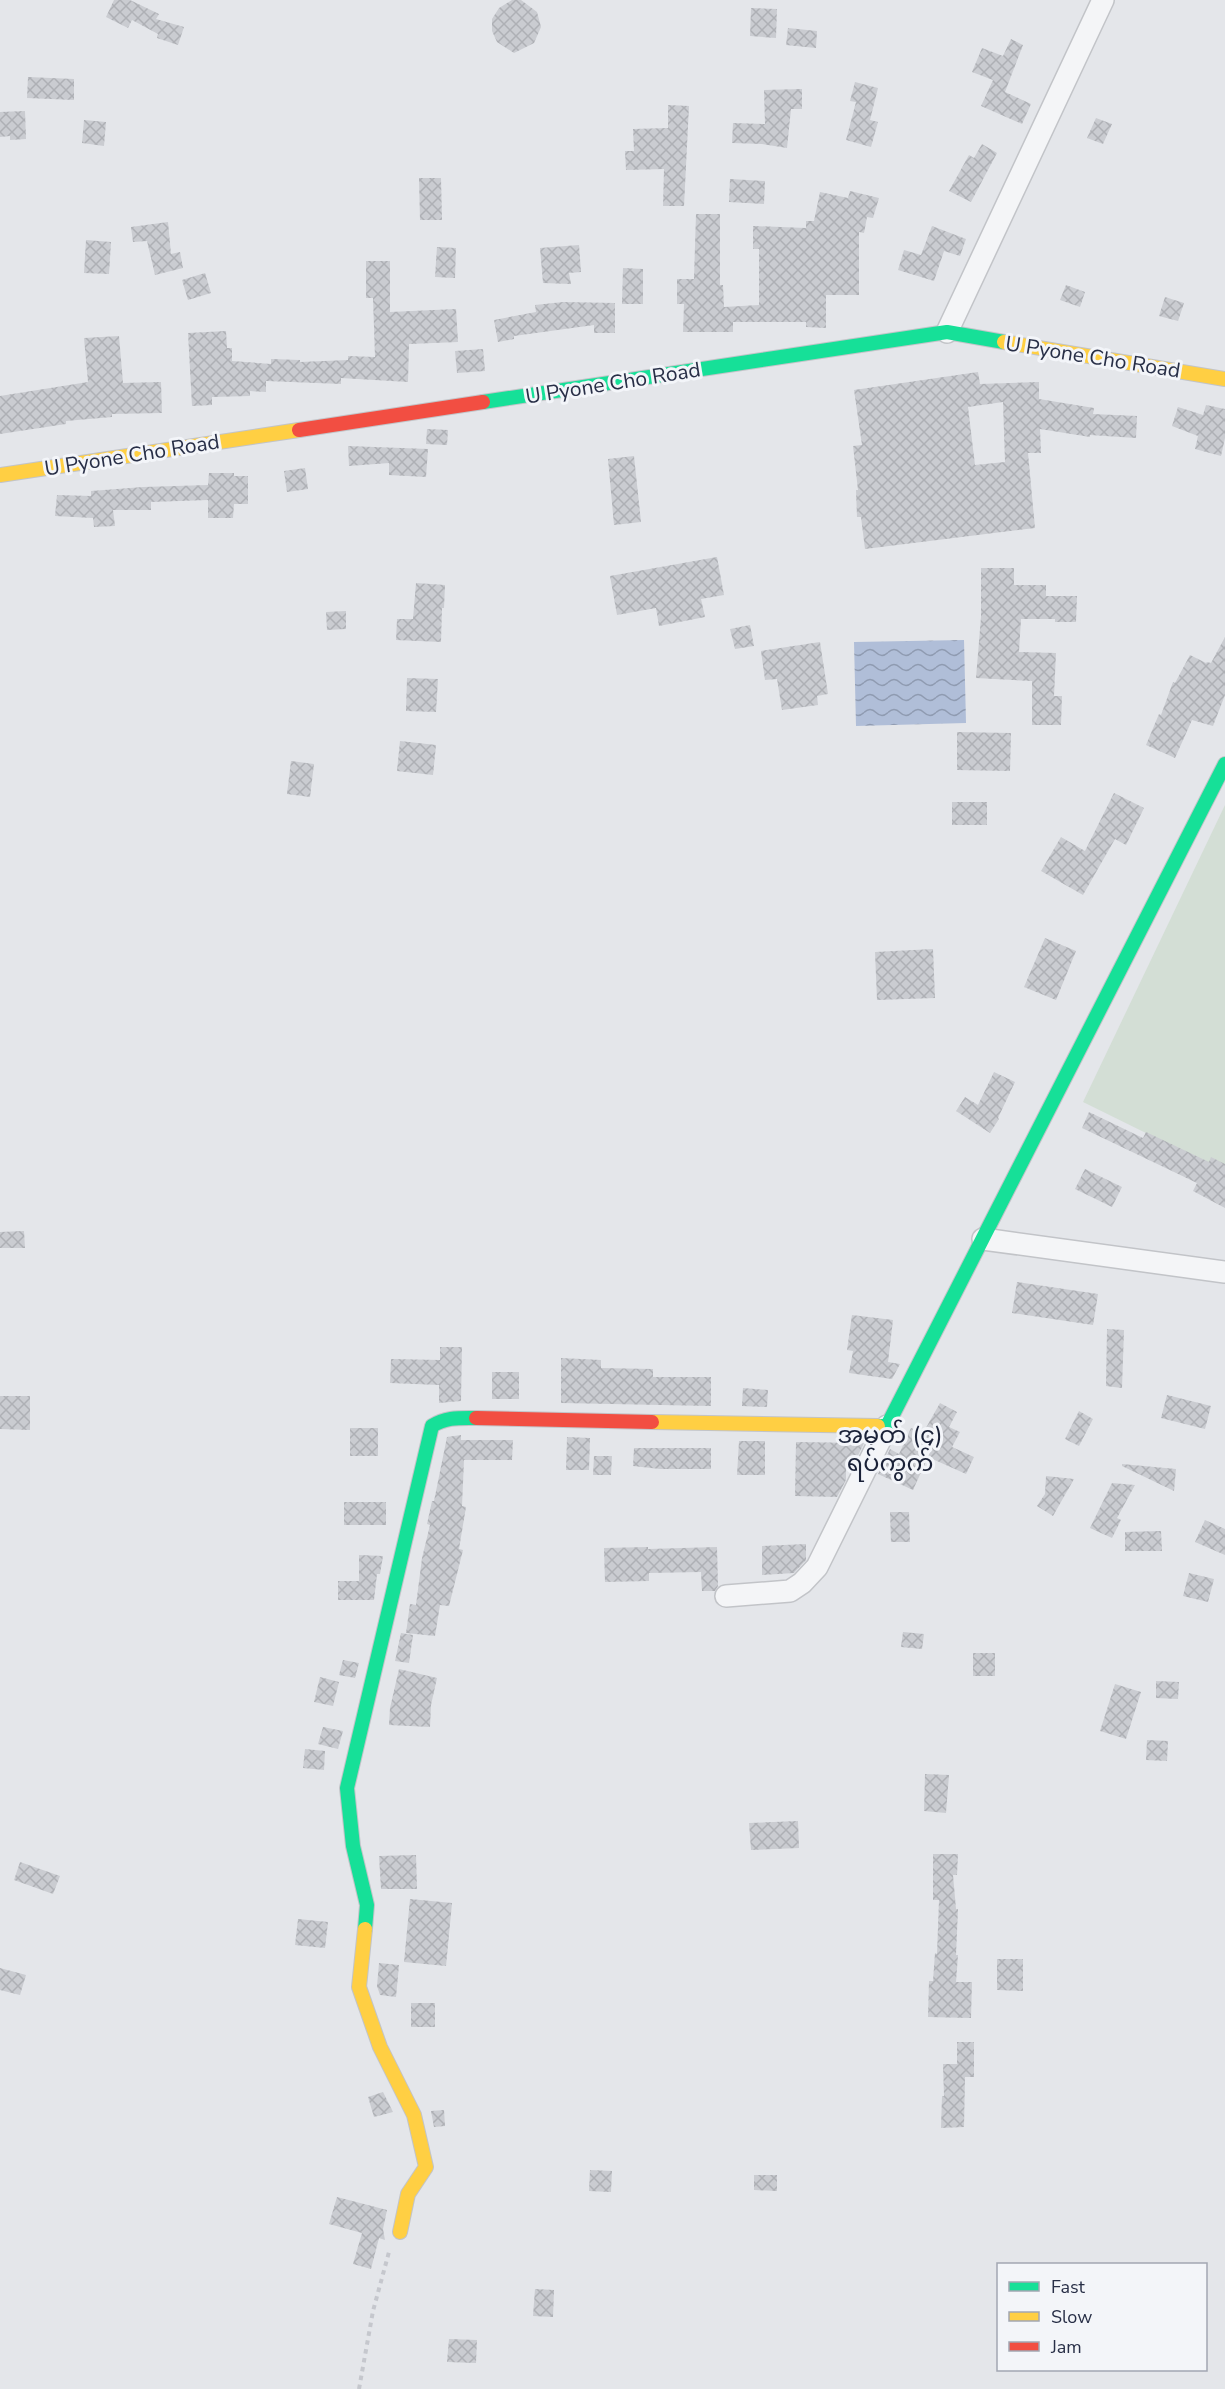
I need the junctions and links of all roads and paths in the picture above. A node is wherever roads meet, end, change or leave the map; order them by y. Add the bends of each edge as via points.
1 (1103, 0) edge
2 (947, 332) junction
3 (1225, 379) edge
4 (0, 475) edge
5 (1225, 764) edge
6 (983, 1239) junction
7 (1225, 1272) edge
8 (887, 1426) junction
9 (726, 1596) dead end
10 (400, 2232) joint
11 (359, 2389) edge

1 - 2 street
2 - 3 street, U Pyone Cho Road
2 - 4 street, U Pyone Cho Road
5 - 6 street
6 - 7 street
6 - 8 street
8 - 9 street via 817,1567 802,1583 790,1591
8 - 10 street via 452,1418 441,1419 432,1426 347,1788 353,1846 367,1905 359,1987 380,2047 414,2115 426,2167 408,2194
10 - 11 path via 388,2254

